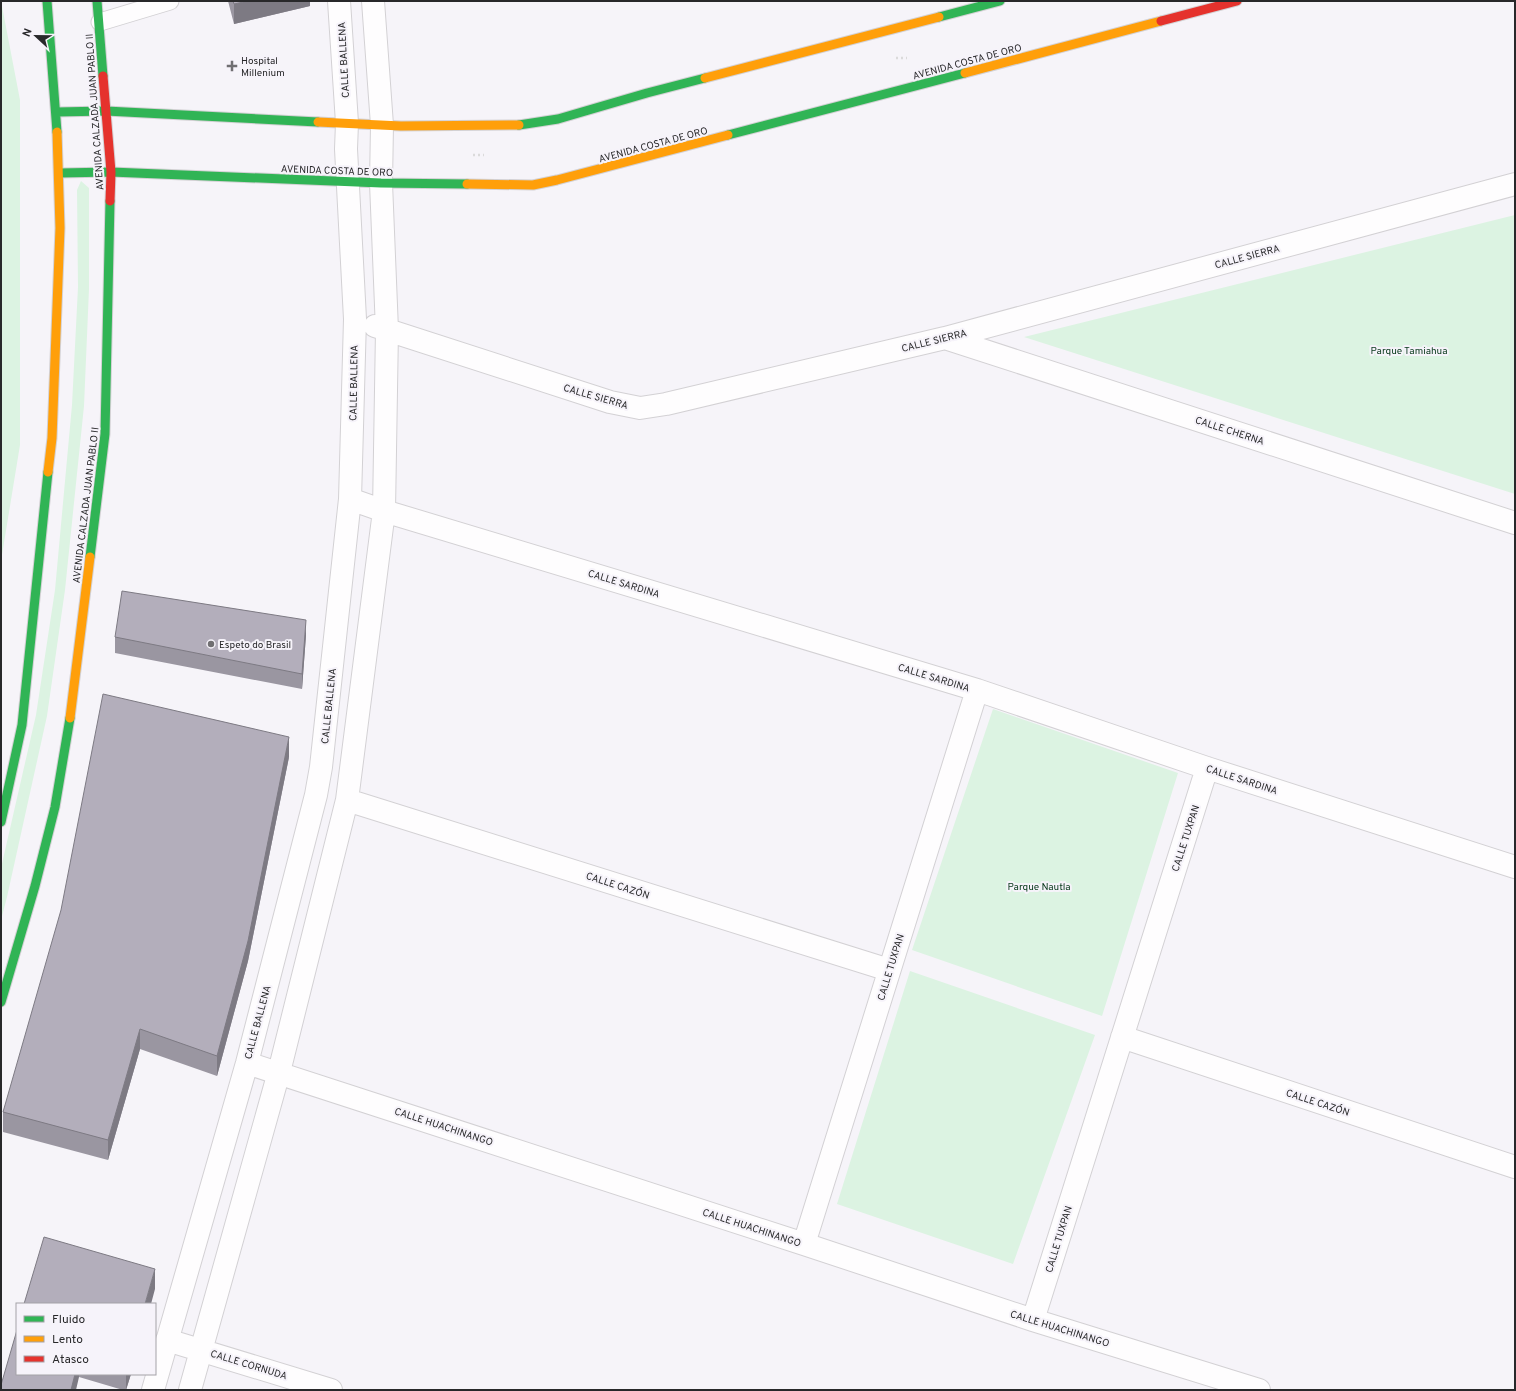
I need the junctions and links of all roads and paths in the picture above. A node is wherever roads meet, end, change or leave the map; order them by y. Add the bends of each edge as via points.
1 (47, 1) edge
2 (97, 1) edge
3 (170, 1) edge
4 (340, 1) edge
5 (373, 1) edge
6 (1000, 1) edge
7 (1237, 1) edge
8 (1218, 3) edge
9 (100, 22) junction
10 (106, 111) junction
11 (57, 112) junction
12 (346, 123) junction
13 (382, 125) junction
14 (111, 172) junction
15 (60, 173) junction
16 (348, 182) junction
17 (381, 183) junction
18 (1515, 184) edge
19 (355, 319) junction
20 (387, 330) junction
21 (944, 338) junction
22 (350, 499) junction
23 (384, 511) junction
24 (1515, 523) edge
25 (977, 690) junction
26 (1207, 768) junction
27 (347, 800) junction
28 (1, 822) edge
29 (1515, 867) edge
30 (889, 970) junction
31 (1, 1002) edge
32 (1122, 1037) junction
33 (247, 1062) junction
34 (279, 1072) junction
35 (1515, 1167) edge
36 (804, 1244) junction
37 (1033, 1320) junction
38 (167, 1340) junction
39 (202, 1350) junction
40 (153, 1390) edge
41 (190, 1390) edge
42 (331, 1390) edge
43 (1258, 1390) edge

1 - 11 street
2 - 9 street, AVENIDA CALZADA JUAN PABLO II
3 - 9 lane
4 - 12 street, CALLE BALLENA
5 - 13 street
6 - 13 street via 647,93 558,119 517,125
7 - 8 street, AVENIDA COSTA DE ORO
8 - 17 street, AVENIDA COSTA DE ORO via 557,180 509,186
9 - 10 street, AVENIDA CALZADA JUAN PABLO II
10 - 11 street
10 - 12 street
10 - 14 street, AVENIDA CALZADA JUAN PABLO II
11 - 15 street
12 - 13 street
12 - 16 street, CALLE BALLENA
13 - 17 street
14 - 15 street, AVENIDA COSTA DE ORO
14 - 16 street, AVENIDA COSTA DE ORO
14 - 31 street, AVENIDA CALZADA JUAN PABLO II via 105,434 71,712 55,807
15 - 28 street via 52,438 22,725
16 - 17 street, AVENIDA COSTA DE ORO
16 - 19 street, CALLE BALLENA
17 - 20 street
18 - 21 street, CALLE SIERRA
19 - 20 street, CALLE SIERRA
19 - 22 street, CALLE BALLENA
20 - 21 street, CALLE SIERRA via 610,402 640,408
20 - 23 street
21 - 24 street, CALLE CHERNA
22 - 23 street, CALLE SARDINA
22 - 33 street, CALLE BALLENA via 318,781
23 - 25 street, CALLE SARDINA
23 - 27 street
25 - 26 street, CALLE SARDINA
25 - 30 street, CALLE TUXPAN
26 - 29 street, CALLE SARDINA
26 - 32 street, CALLE TUXPAN
27 - 30 street, CALLE CAZÓN
27 - 34 street
30 - 36 street, CALLE TUXPAN
32 - 35 street, CALLE CAZÓN
32 - 37 street, CALLE TUXPAN
33 - 34 street, CALLE HUACHINANGO
33 - 38 street, CALLE BALLENA
34 - 36 street, CALLE HUACHINANGO
34 - 39 street
36 - 37 street, CALLE HUACHINANGO
37 - 43 street, CALLE HUACHINANGO
38 - 39 street, CALLE CORNUDA
38 - 40 street, CALLE BALLENA
39 - 41 street
39 - 42 street, CALLE CORNUDA

